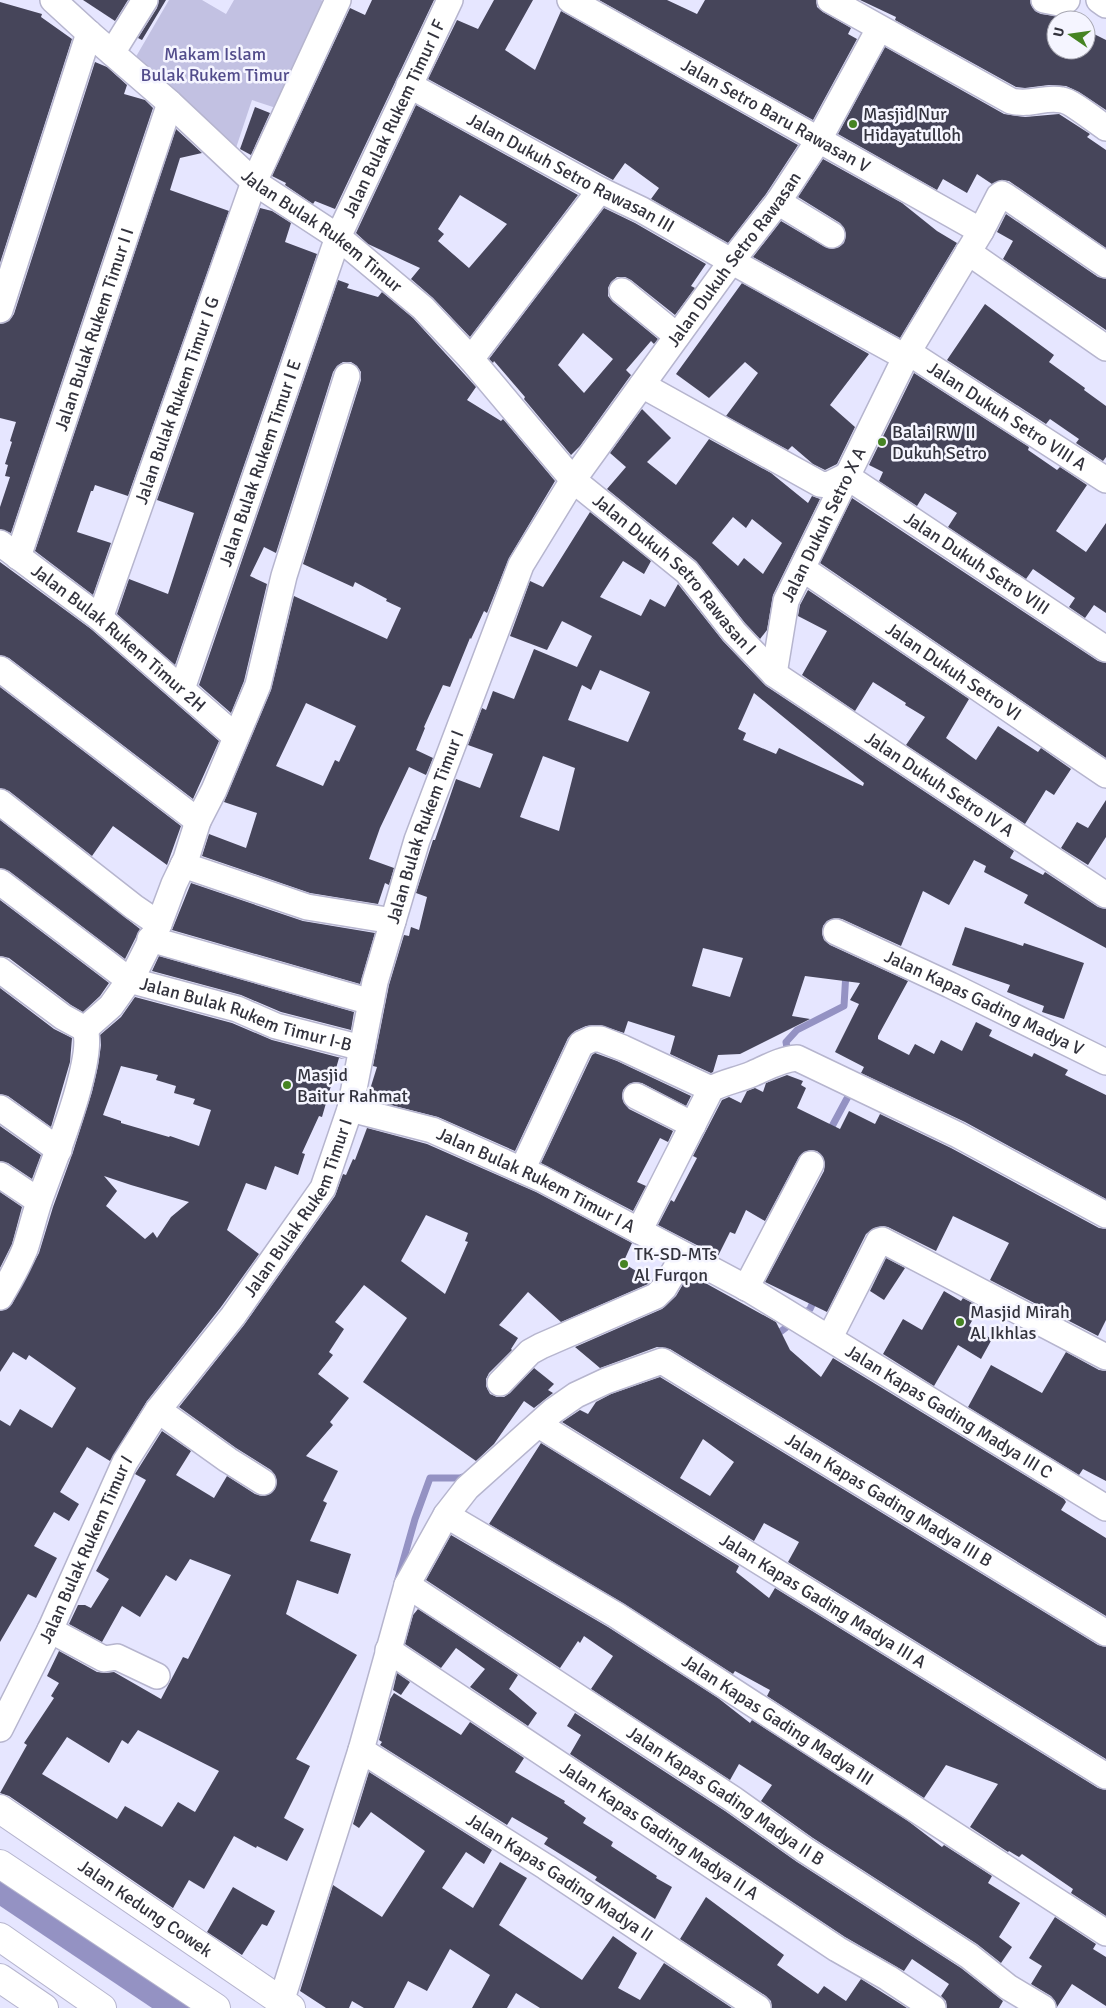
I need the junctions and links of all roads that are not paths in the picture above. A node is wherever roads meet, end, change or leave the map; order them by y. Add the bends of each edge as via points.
1 (53, 0) edge
2 (145, 0) edge
3 (338, 0) edge
4 (450, 0) edge
5 (570, 0) edge
6 (830, 0) edge
7 (1044, 0) edge
8 (1067, 0) edge
9 (1099, 0) edge
10 (1106, 5) edge
11 (878, 29) junction
12 (89, 33) junction
13 (112, 53) junction
14 (409, 85) junction
15 (170, 102) junction
16 (1106, 128) edge
17 (818, 141) junction
18 (254, 182) junction
19 (600, 190) junction
20 (778, 202) junction
21 (972, 225) junction
22 (832, 235) dead end
23 (338, 237) junction
24 (968, 252) junction
25 (731, 262) junction
26 (1106, 265) edge
27 (622, 291) dead end
28 (0, 310) edge
29 (677, 336) junction
30 (1106, 348) edge
31 (907, 355) junction
32 (471, 359) junction
33 (346, 376) dead end
34 (642, 384) junction
35 (846, 476) junction
36 (572, 480) junction
37 (1106, 480) edge
38 (9, 550) edge
39 (803, 569) junction
40 (100, 618) junction
41 (1106, 649) edge
42 (0, 669) edge
43 (774, 674) junction
44 (182, 689) junction
45 (235, 736) junction
46 (1106, 774) edge
47 (0, 802) edge
48 (198, 821) junction
49 (183, 865) junction
50 (0, 882) edge
51 (1106, 895) edge
52 (393, 921) junction
53 (154, 931) junction
54 (836, 932) dead end
55 (0, 970) edge
56 (129, 980) junction
57 (371, 1002) junction
58 (84, 1029) junction
59 (362, 1048) junction
60 (1106, 1062) edge
61 (711, 1089) junction
62 (636, 1096) dead end
63 (0, 1108) edge
64 (350, 1109) junction
65 (693, 1125) junction
66 (59, 1150) junction
67 (811, 1164) dead end
68 (522, 1170) junction
69 (0, 1174) edge
70 (39, 1201) junction
71 (1106, 1215) edge
72 (639, 1231) junction
73 (684, 1255) junction
74 (746, 1288) junction
75 (1, 1292) edge
76 (798, 1319) joint
77 (830, 1337) junction
78 (1106, 1357) edge
79 (500, 1384) dead end
80 (158, 1410) junction
81 (539, 1425) junction
82 (263, 1482) dead end
83 (1106, 1508) edge
84 (446, 1515) junction
85 (407, 1585) junction
86 (50, 1630) junction
87 (1106, 1633) edge
88 (388, 1650) junction
89 (157, 1676) dead end
90 (0, 1729) edge
91 (361, 1750) junction
92 (1106, 1776) edge
93 (0, 1808) edge
94 (0, 1864) edge
95 (1106, 1932) edge
96 (0, 1936) edge
97 (0, 1978) edge
98 (284, 2003) edge
99 (44, 2008) edge
100 (102, 2008) edge
101 (216, 2008) edge
102 (758, 2008) edge
103 (933, 2008) edge
104 (1043, 2008) edge

1 - 12 street, Jalan Bulak Rukem Timur
2 - 13 street
3 - 18 street, Jalan Bulak Rukem Timur I G
4 - 14 street, Jalan Bulak Rukem Timur I F
5 - 17 street, Jalan Setro Baru Rawasan V
6 - 11 street
7 - 8 street via 1059,3
9 - 10 street
11 - 16 street via 1011,101 1024,104 1064,100
11 - 17 street, Jalan Dukuh Setro Rawasan
12 - 13 street, Jalan Bulak Rukem Timur
12 - 28 street
13 - 15 street, Jalan Bulak Rukem Timur
14 - 19 street, Jalan Dukuh Setro Rawasan III
14 - 23 street, Jalan Bulak Rukem Timur I F
15 - 18 street, Jalan Bulak Rukem Timur
15 - 38 street, Jalan Bulak Rukem Timur I I
17 - 20 street, Jalan Dukuh Setro Rawasan
17 - 21 street, Jalan Setro Baru Rawasan V
18 - 23 street, Jalan Bulak Rukem Timur
18 - 40 street, Jalan Bulak Rukem Timur I G
19 - 25 street, Jalan Dukuh Setro Rawasan III via 642,210
19 - 32 street
20 - 22 street
20 - 25 street, Jalan Dukuh Setro Rawasan
21 - 24 street, Jalan Dukuh Setro X A
21 - 26 street, Jalan Dukuh Setro X A via 1002,194
23 - 32 street, Jalan Bulak Rukem Timur via 423,308
23 - 44 street, Jalan Bulak Rukem Timur I E
24 - 30 street
24 - 31 street, Jalan Dukuh Setro X A
25 - 29 street, Jalan Dukuh Setro Rawasan
25 - 31 street, Jalan Dukuh Setro Rawasan III
27 - 29 street
29 - 34 street, Jalan Dukuh Setro Rawasan
31 - 35 street, Jalan Dukuh Setro X A
31 - 37 street, Jalan Dukuh Setro VIII A
32 - 36 street, Jalan Bulak Rukem Timur
33 - 45 street via 284,576 258,685
34 - 35 street via 820,484 828,485
34 - 36 street, Jalan Dukuh Setro Rawasan
35 - 39 street, Jalan Dukuh Setro X A
35 - 41 street, Jalan Dukuh Setro VIII
36 - 43 street, Jalan Dukuh Setro Rawasan I via 687,572 734,632
36 - 52 street, Jalan Bulak Rukem Timur I via 521,564 417,840
38 - 40 street, Jalan Bulak Rukem Timur 2H
39 - 43 street, Jalan Dukuh Setro X A via 786,601
39 - 46 street, Jalan Dukuh Setro VI
40 - 44 street, Jalan Bulak Rukem Timur 2H
42 - 48 street
43 - 51 street, Jalan Dukuh Setro IV A
44 - 45 street, Jalan Bulak Rukem Timur 2H
45 - 48 street
47 - 53 street via 134,907
48 - 49 street
49 - 52 street via 307,907
49 - 53 street
50 - 56 street
52 - 57 street, Jalan Bulak Rukem Timur I
53 - 56 street via 136,972
53 - 57 street
54 - 60 street, Jalan Kapas Gading Madya V
55 - 58 street
56 - 58 street via 111,1006
56 - 59 street, Jalan Bulak Rukem Timur I-B via 237,1009 276,1026
57 - 59 street, Jalan Bulak Rukem Timur I
58 - 66 street via 88,1042 86,1054
59 - 64 street, Jalan Bulak Rukem Timur I
61 - 65 street
61 - 68 street via 616,1045 600,1039 586,1041 581,1044
61 - 71 street via 797,1058 958,1135
62 - 65 street
63 - 66 street
64 - 68 street, Jalan Bulak Rukem Timur I A via 432,1130
64 - 80 street, Jalan Bulak Rukem Timur I via 322,1188 233,1316
65 - 72 street
66 - 70 street
67 - 74 street
68 - 72 street, Jalan Bulak Rukem Timur I A
69 - 70 street
70 - 75 street via 24,1250
72 - 73 street, Jalan Bulak Rukem Timur I A
73 - 74 street, Jalan Bulak Rukem Timur I A
73 - 79 street via 656,1296 530,1352
74 - 76 street, Jalan Bulak Rukem Timur I A
76 - 77 street, Jalan Kapas Gading Madya III C
77 - 78 street via 882,1240
77 - 83 street, Jalan Kapas Gading Madya III C
80 - 82 street
80 - 86 street, Jalan Bulak Rukem Timur I via 125,1462
81 - 84 street via 467,1488
81 - 87 street, Jalan Kapas Gading Madya III B via 576,1395 662,1361
81 - 92 street, Jalan Kapas Gading Madya III A
84 - 85 street
84 - 95 street, Jalan Kapas Gading Madya III via 616,1615
85 - 88 street
85 - 104 street, Jalan Kapas Gading Madya II B
86 - 89 street via 104,1659 117,1657
86 - 90 street, Jalan Bulak Rukem Timur I
88 - 91 street
88 - 103 street, Jalan Kapas Gading Madya II A via 837,1949
91 - 98 street
91 - 102 street, Jalan Kapas Gading Madya II via 546,1867
93 - 98 main road, Jalan Kedung Cowek
94 - 101 main road
96 - 100 main road
97 - 99 main road

